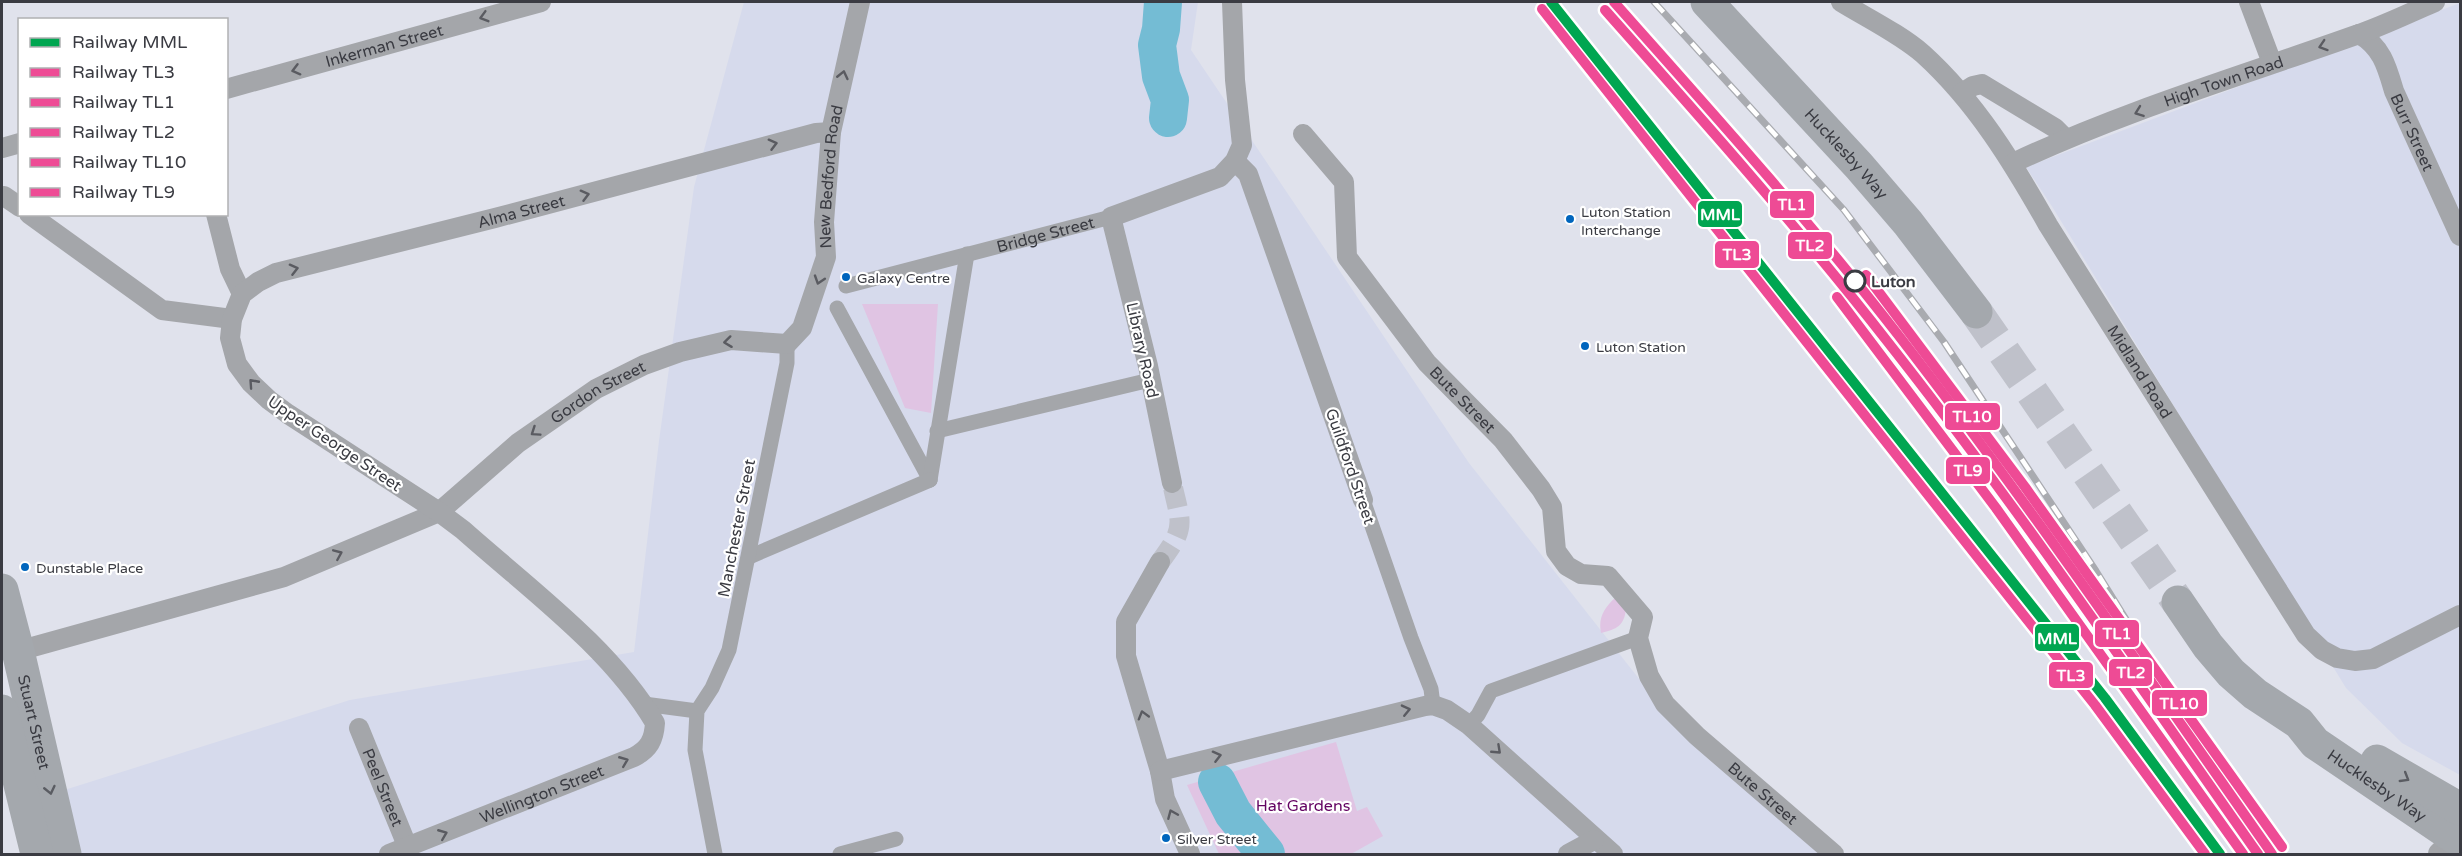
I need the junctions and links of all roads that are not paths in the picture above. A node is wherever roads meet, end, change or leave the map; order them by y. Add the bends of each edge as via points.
1 (541, 2) edge
2 (860, 2) edge
3 (1232, 2) edge
4 (1707, 2) edge
5 (1841, 2) edge
6 (2248, 2) edge
7 (2435, 2) edge
8 (2359, 34) junction
9 (2272, 63) junction
10 (228, 88) edge
11 (1962, 93) junction
12 (831, 132) junction
13 (1303, 134) dead end
14 (2065, 138) junction
15 (18, 144) edge
16 (2, 148) edge
17 (1234, 161) junction
18 (2013, 163) junction
19 (32, 216) edge
20 (217, 216) edge
21 (1112, 217) junction
22 (2460, 231) edge
23 (967, 254) junction
24 (846, 286) dead end
25 (242, 294) junction
26 (837, 308) dead end
27 (1976, 312) tunnel mouth
28 (232, 320) junction
29 (787, 344) junction
30 (1150, 381) junction
31 (937, 431) junction
32 (930, 480) junction
33 (1172, 483) tunnel mouth
34 (1363, 500) joint
35 (439, 512) junction
36 (750, 557) junction
37 (1160, 562) tunnel mouth
38 (2, 590) edge
39 (2178, 602) tunnel mouth
40 (2460, 615) edge
41 (1638, 638) junction
42 (18, 651) junction
43 (644, 704) junction
44 (1433, 705) junction
45 (2, 711) edge
46 (697, 711) junction
47 (1470, 724) junction
48 (359, 728) dead end
49 (1160, 771) junction
50 (2455, 836) edge
51 (896, 839) dead end
52 (1594, 840) junction
53 (408, 848) junction
54 (37, 855) edge
55 (65, 855) edge
56 (389, 855) edge
57 (715, 855) edge
58 (840, 855) edge
59 (1190, 855) edge
60 (1568, 855) edge
61 (1613, 855) edge
62 (1834, 855) edge

1 -> 10 street, Inkerman Street
12 -> 2 street, New Bedford Road
3 - 17 street via 1242,145
4 - 27 highway, Hucklesby Way via 1859,166
5 - 11 street, Midland Road via 1921,53
6 - 9 street
7 - 8 street, High Town Road
8 -> 9 street, High Town Road
8 - 22 street, Burr Street via 2377,47
9 -> 14 street, High Town Road
11 - 14 street via 1982,84
11 - 18 street, Midland Road
25 -> 12 street, Alma Street via 276,273
12 -> 29 street, New Bedford Road via 824,222 826,257 802,328
13 - 41 street, Bute Street via 1344,182 1347,257 1427,363 1503,440 1541,489 1552,507 1556,551 1567,566 1581,574 1608,576 1643,617
14 - 18 street, High Town Road
15 - 16 street
17 - 21 street, Bridge Street via 1220,177
17 - 34 street, Guildford Street via 1248,174
18 - 40 street, Midland Road via 2306,635 2337,658 2373,659
19 - 28 street via 162,310
20 - 25 street via 230,269
21 - 23 street, Bridge Street
21 - 30 street, Library Road
23 - 24 street, Bridge Street
23 - 31 street
25 - 28 street
26 - 32 street
35 -> 28 street, Upper George Street via 269,400 237,364 230,338
29 -> 35 street, Gordon Street via 731,340 644,365 596,389 518,443
29 - 36 street, Manchester Street via 787,363
30 - 31 street
30 - 33 street, Library Road
31 - 32 street
32 - 36 street
34 - 44 street, Guildford Street via 1431,689
42 -> 35 street via 284,577
35 - 43 street, Upper George Street via 606,657
36 - 46 street, Manchester Street via 729,650
49 -> 37 street via 1126,656 1125,634 1131,611
38 - 42 highway, Stuart Street
39 - 50 highway, Hucklesby Way via 2208,646 2255,694 2299,723 2326,728 2352,746
41 - 47 street via 1491,691
41 - 62 street, Bute Street via 1649,676 1665,704
42 -> 55 highway, Stuart Street
43 - 46 street
53 -> 43 street, Wellington Street via 644,752 650,745 655,723
44 - 47 street
49 -> 44 street
45 - 54 highway, Stuart Street
46 - 57 street via 695,750
47 -> 52 street
48 - 53 street, Peel Street
59 -> 49 street via 1166,799
51 - 58 street
52 - 60 street
52 - 61 street
53 - 56 street, Wellington Street

